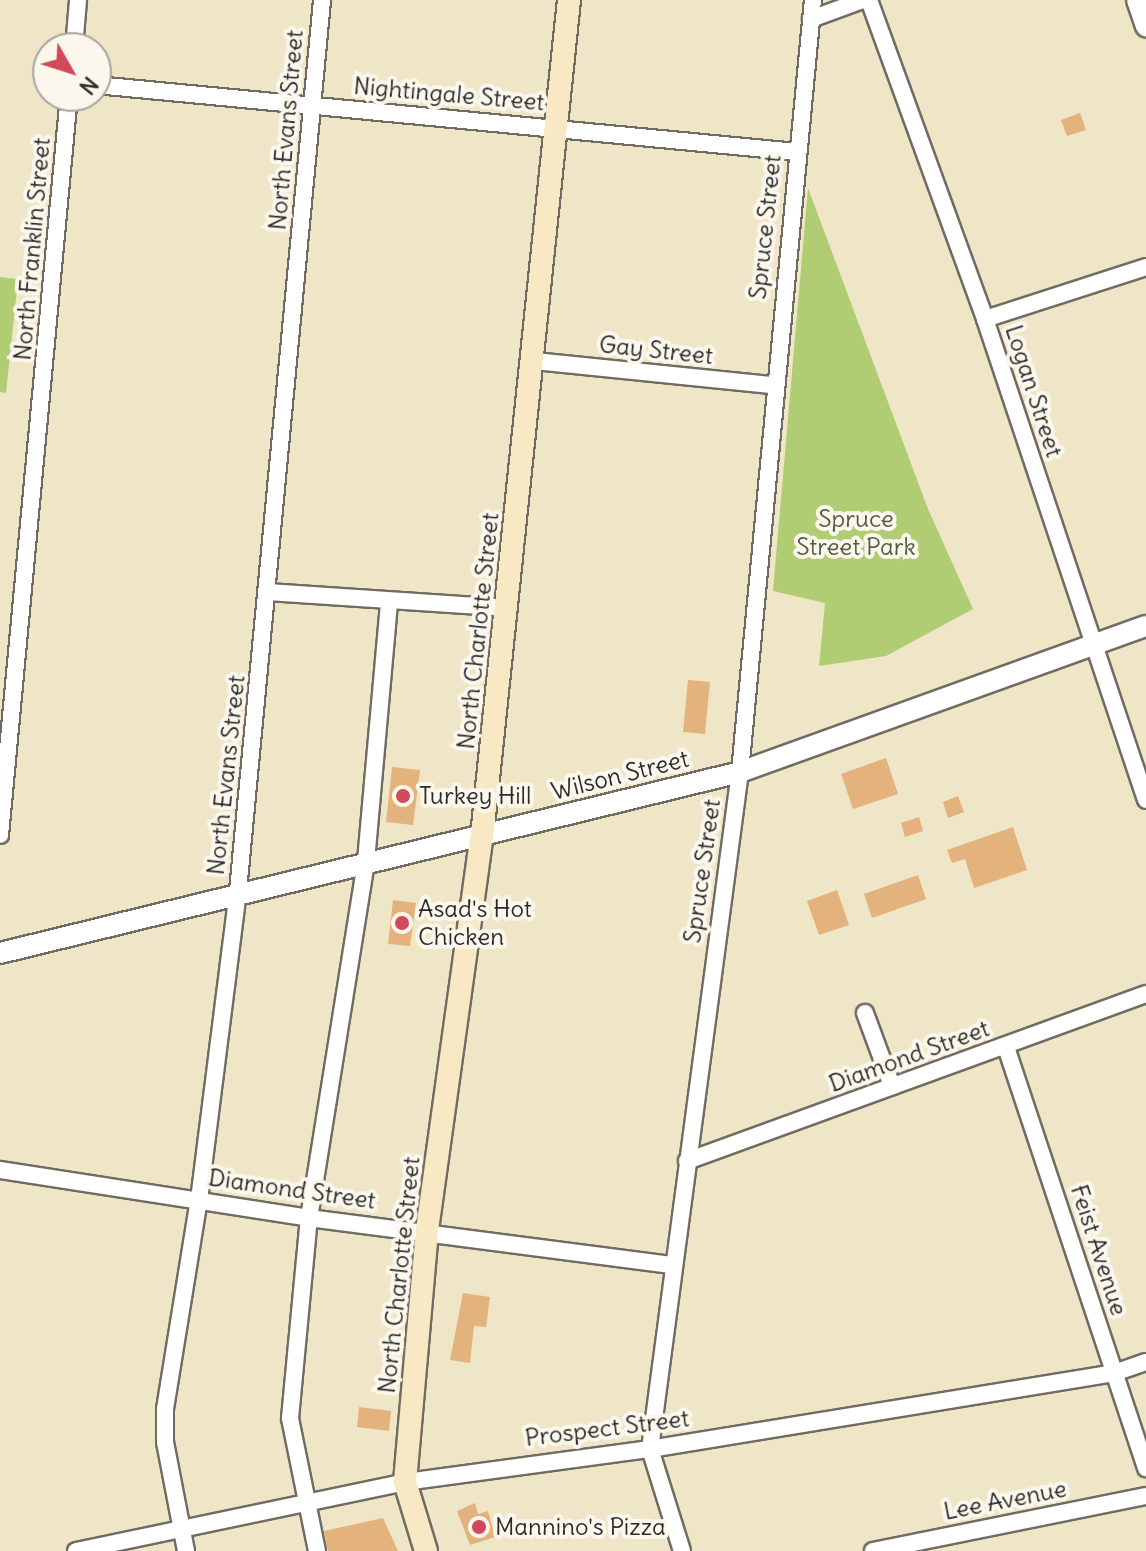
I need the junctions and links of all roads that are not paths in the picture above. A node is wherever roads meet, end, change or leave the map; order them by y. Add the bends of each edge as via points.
1 (78, 0) edge
2 (322, 0) edge
3 (569, 0) edge
4 (813, 0) edge
5 (866, 0) edge
6 (1137, 0) edge
7 (811, 19) junction
8 (1146, 26) edge
9 (75, 32) edge
10 (112, 86) edge
11 (312, 105) junction
12 (68, 112) edge
13 (559, 129) junction
14 (797, 152) junction
15 (1146, 267) edge
16 (985, 319) junction
17 (535, 361) junction
18 (773, 385) junction
19 (268, 592) junction
20 (389, 601) junction
21 (506, 608) junction
22 (1146, 626) edge
23 (1093, 644) junction
24 (740, 772) junction
25 (1146, 800) edge
26 (0, 835) edge
27 (482, 836) junction
28 (366, 861) junction
29 (238, 891) junction
30 (0, 953) edge
31 (1146, 994) edge
32 (865, 1013) dead end
33 (1006, 1047) junction
34 (892, 1086) junction
35 (687, 1161) junction
36 (0, 1170) edge
37 (199, 1200) junction
38 (309, 1218) junction
39 (427, 1230) junction
40 (673, 1265) junction
41 (1146, 1362) edge
42 (1114, 1373) junction
43 (650, 1449) junction
44 (1146, 1468) edge
45 (405, 1482) junction
46 (1146, 1496) edge
47 (306, 1501) junction
48 (182, 1529) junction
49 (76, 1551) edge
50 (186, 1551) edge
51 (317, 1551) edge
52 (426, 1551) edge
53 (682, 1551) edge
54 (873, 1551) edge

1 - 9 street
2 - 11 street, North Evans Street
3 - 13 main road, North Charlotte Street
4 - 7 street, Spruce Street
5 - 7 street
5 - 16 street, Logan Street
6 - 8 street
7 - 14 street, Spruce Street
10 - 11 street, Nightingale Street
11 - 13 street, Nightingale Street
11 - 19 street, North Evans Street
12 - 26 street, North Franklin Street
13 - 14 street, Nightingale Street
13 - 17 main road, North Charlotte Street
14 - 18 street, Spruce Street
15 - 16 street
16 - 23 street, Logan Street
17 - 18 street, Gay Street
17 - 21 main road, North Charlotte Street
18 - 24 street, Spruce Street
19 - 20 street
19 - 29 street, North Evans Street
20 - 21 street
20 - 28 street
21 - 27 main road, North Charlotte Street
22 - 23 street, Wilson Street
23 - 24 street, Wilson Street
23 - 25 street, Logan Street
24 - 27 street, Wilson Street
24 - 35 street, Spruce Street
27 - 28 street, Wilson Street
27 - 39 main road, North Charlotte Street
28 - 29 street, Wilson Street
28 - 38 street
29 - 30 street, Wilson Street
29 - 37 street, North Evans Street
31 - 33 street, Diamond Street
32 - 34 street
33 - 34 street, Diamond Street
33 - 42 street, Feist Avenue
34 - 35 street, Diamond Street
35 - 40 street, Spruce Street
36 - 37 street, Diamond Street
37 - 38 street, Diamond Street
37 - 48 street, North Evans Street via 165,1409 165,1442
38 - 39 street, Diamond Street
38 - 47 street via 290,1418
39 - 40 street, Diamond Street
39 - 45 main road, North Charlotte Street
40 - 43 street, Spruce Street
41 - 42 street, Prospect Street
42 - 43 street, Prospect Street
42 - 44 street, Feist Avenue
43 - 45 street, Prospect Street
43 - 53 street, Spruce Street
45 - 47 street, Prospect Street
45 - 52 main road, North Charlotte Street
46 - 54 street, Lee Avenue
47 - 48 street, Prospect Street
47 - 51 street
48 - 49 street, Prospect Street
48 - 50 street, North Evans Street

